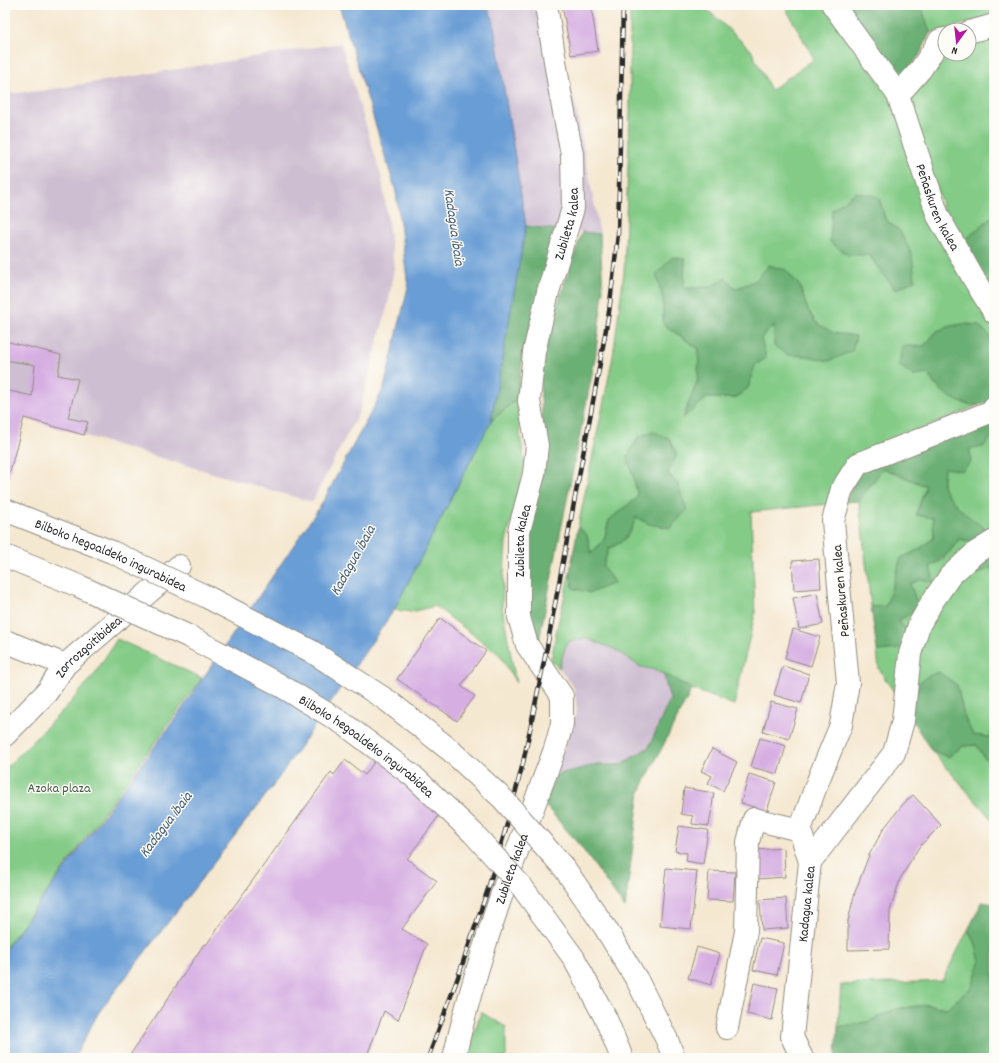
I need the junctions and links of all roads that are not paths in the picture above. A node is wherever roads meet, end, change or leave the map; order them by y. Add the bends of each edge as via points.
1 (546, 5) edge
2 (833, 5) edge
3 (994, 25) edge
4 (977, 30) edge
5 (937, 45) edge
6 (898, 95) junction
7 (994, 312) edge
8 (994, 407) edge
9 (5, 510) edge
10 (994, 541) edge
11 (5, 556) edge
12 (179, 566) dead end
13 (5, 641) edge
14 (65, 665) junction
15 (5, 735) edge
16 (800, 830) junction
17 (810, 862) junction
18 (726, 1028) dead end
19 (454, 1058) edge
20 (622, 1058) edge
21 (674, 1058) edge
22 (802, 1058) edge

1 - 19 main road, Zubileta kalea via 572,154 573,208 548,292 534,352 529,401 537,445 534,474 519,531 519,617 527,645 562,696 562,724 489,932
2 - 6 main road, Peñaskuren kalea
3 - 4 main road
5 - 6 main road via 921,69
6 - 7 main road, Peñaskuren kalea via 938,216
8 - 16 main road, Peñaskuren kalea via 990,412 858,464 842,489 833,521 848,683 841,725
9 - 21 main road, Bilboko hegoaldeko ingurabidea, bridge via 112,552 207,596 311,651 388,701 450,750 508,805 565,869 637,980
10 - 17 main road, Kadagua kalea via 975,553 950,576 932,602 919,625 910,654 903,721 894,753
11 - 20 main road, Bilboko hegoaldeko ingurabidea, bridge via 79,586 204,644 344,724 413,776 473,833 522,887 573,957 606,1019
12 - 14 main road, Zorrozgoitibidea
13 - 14 main road
14 - 15 main road, Zorrozgoitibidea via 47,692
16 - 17 main road
16 - 18 main road via 754,818 748,842 746,931
17 - 22 main road, Kadagua kalea via 792,1037

